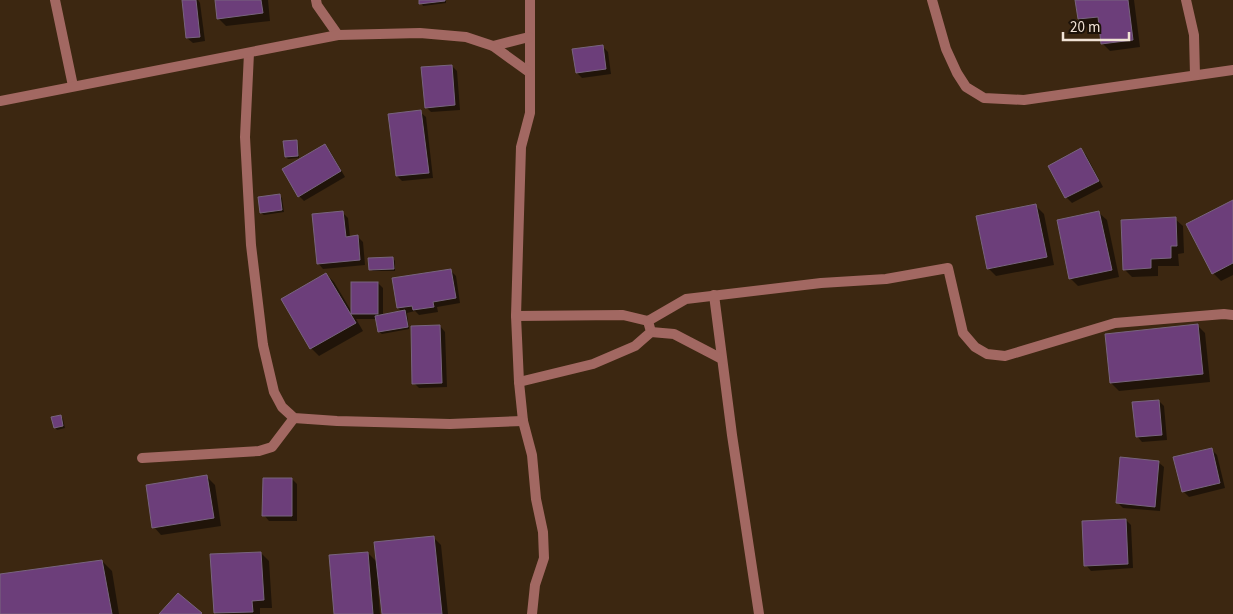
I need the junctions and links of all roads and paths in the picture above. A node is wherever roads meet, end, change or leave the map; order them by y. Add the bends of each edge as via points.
1 (55, 0) edge
2 (316, 0) edge
3 (530, 0) edge
4 (932, 0) edge
5 (1186, 0) edge
6 (338, 35) junction
7 (530, 37) junction
8 (493, 46) junction
9 (250, 52) junction
10 (1233, 70) edge
11 (529, 72) junction
12 (1196, 75) junction
13 (73, 86) junction
14 (0, 101) edge
15 (714, 295) junction
16 (1233, 315) edge
17 (516, 316) junction
18 (648, 321) junction
19 (651, 332) junction
20 (722, 359) junction
21 (519, 382) junction
22 (294, 418) junction
23 (523, 421) junction
24 (142, 458) dead end
25 (532, 614) edge
26 (759, 614) edge

1 - 13 street
2 - 6 street
3 - 7 street
4 - 12 street via 946,49 957,73 966,87 984,98 1024,100
5 - 12 street via 1194,35
6 - 8 street via 420,33 466,37
6 - 9 street
7 - 8 street
7 - 11 street
8 - 11 street
9 - 13 street
9 - 22 street via 245,137 251,245 262,336 274,392 282,408
10 - 12 street
11 - 17 street via 530,113 521,148
13 - 14 street
15 - 16 street via 886,279 948,268 963,334 987,354 1005,356 1115,324
15 - 18 street via 686,299
15 - 20 street
17 - 18 street via 622,315
17 - 21 street
18 - 19 street
19 - 20 street via 674,334
19 - 21 street via 635,346 593,364
20 - 26 street
21 - 23 street
22 - 23 street via 440,424
22 - 24 street via 272,447
23 - 25 street via 532,455 544,558 535,585

